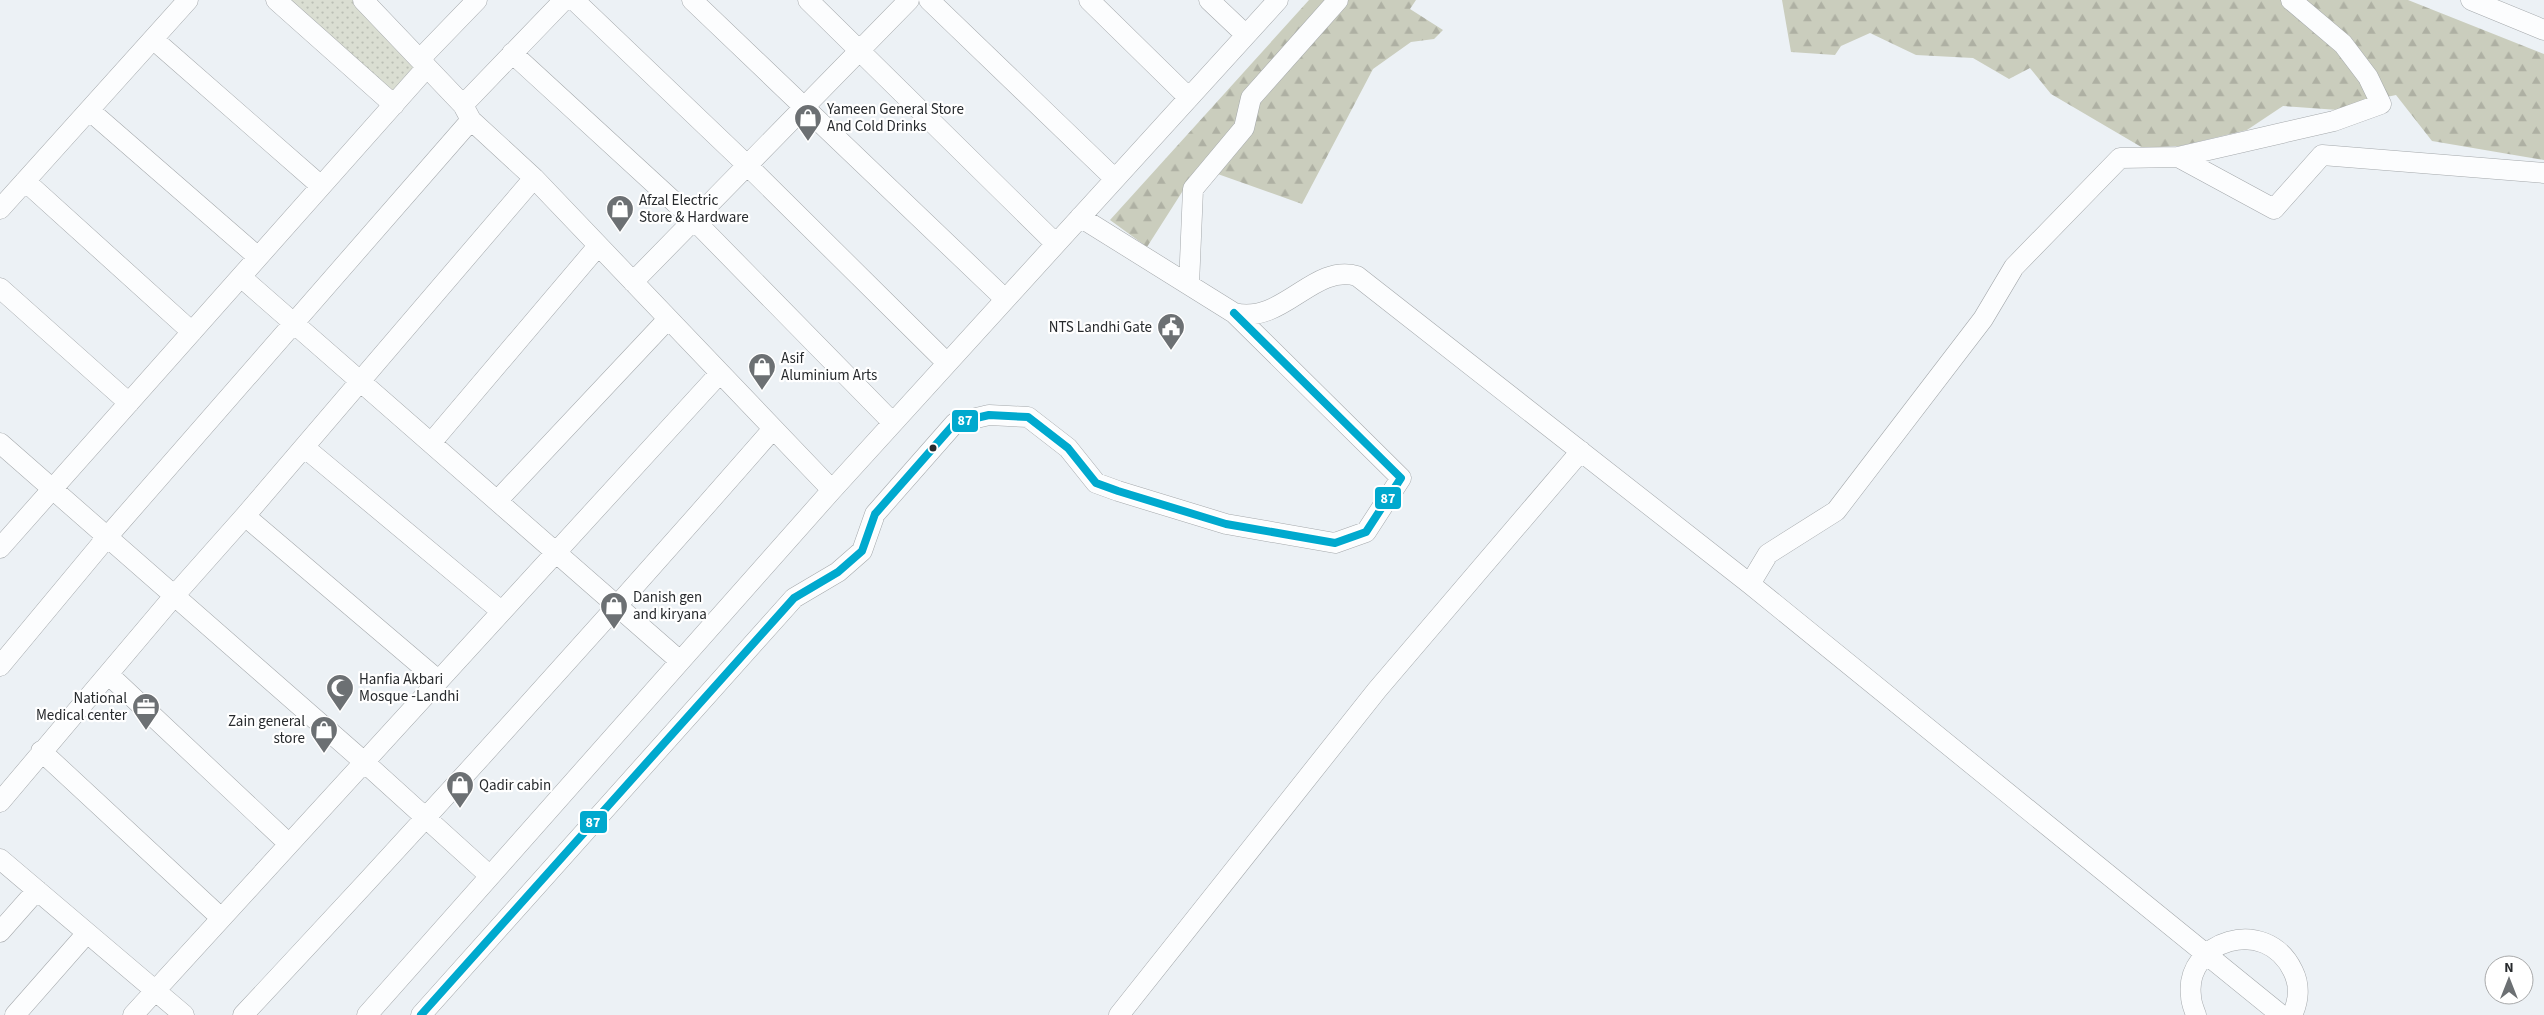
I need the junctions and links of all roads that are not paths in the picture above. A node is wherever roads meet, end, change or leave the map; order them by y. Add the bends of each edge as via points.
1 (188, 0) edge
2 (276, 0) edge
3 (363, 0) edge
4 (476, 0) edge
5 (564, 0) edge
6 (574, 0) edge
7 (692, 0) edge
8 (808, 0) edge
9 (909, 0) edge
10 (929, 0) edge
11 (1089, 0) edge
12 (1209, 0) edge
13 (1278, 0) edge
14 (1338, 0) edge
15 (2291, 0) edge
16 (2471, 0) edge
17 (2544, 30) edge
18 (1246, 35) junction
19 (153, 39) junction
20 (860, 52) junction
21 (512, 53) junction
22 (423, 63) junction
23 (1189, 98) junction
24 (394, 104) junction
25 (804, 105) junction
26 (89, 110) junction
27 (467, 112) junction
28 (2178, 157) junction
29 (748, 166) junction
30 (2544, 173) edge
31 (534, 178) junction
32 (1115, 180) junction
33 (25, 181) junction
34 (321, 186) junction
35 (0, 209) edge
36 (1080, 217) junction
37 (694, 220) junction
38 (1056, 244) junction
39 (598, 246) junction
40 (258, 257) junction
41 (241, 277) junction
42 (633, 282) junction
43 (1189, 285) junction
44 (0, 288) edge
45 (1005, 299) junction
46 (1234, 313) junction
47 (668, 319) junction
48 (294, 325) junction
49 (192, 332) junction
50 (948, 363) junction
51 (720, 373) junction
52 (360, 381) junction
53 (129, 403) junction
54 (892, 423) junction
55 (773, 429) junction
56 (0, 443) edge
57 (431, 443) junction
58 (304, 447) junction
59 (1581, 451) junction
60 (53, 489) junction
61 (832, 490) junction
62 (497, 501) junction
63 (245, 516) junction
64 (108, 536) junction
65 (0, 548) edge
66 (555, 553) junction
67 (1750, 584) junction
68 (174, 596) junction
69 (618, 607) junction
70 (501, 611) junction
71 (680, 662) junction
72 (0, 666) edge
73 (108, 674) junction
74 (438, 680) junction
75 (41, 752) junction
76 (363, 761) junction
77 (0, 802) edge
78 (428, 818) junction
79 (288, 843) junction
80 (0, 859) edge
81 (490, 876) junction
82 (37, 890) junction
83 (220, 917) junction
84 (0, 932) edge
85 (87, 933) junction
86 (2206, 955) junction
87 (155, 991) junction
88 (15, 1015) edge
89 (133, 1015) edge
90 (184, 1015) edge
91 (243, 1015) edge
92 (367, 1015) edge
93 (422, 1015) edge
94 (1119, 1015) edge
95 (2196, 1015) edge
96 (2281, 1015) edge
97 (2292, 1015) edge

1 - 19 street
2 - 24 street
3 - 22 street
4 - 22 street
5 - 21 street
6 - 29 street
7 - 25 street
8 - 20 street
9 - 20 street
10 - 32 street
11 - 23 street
12 - 18 street
13 - 18 street
14 - 43 street via 1251,98 1244,128 1193,189
15 - 28 street via 2343,44 2368,77 2381,104 2334,121
16 - 17 street
18 - 23 street
19 - 26 street
19 - 34 street
20 - 25 street
20 - 38 street
21 - 27 street
21 - 37 street
22 - 24 street
22 - 27 street
23 - 32 street
24 - 34 street
25 - 29 street
25 - 45 street
26 - 33 street
26 - 40 street
27 - 31 street
27 - 48 street
28 - 30 street via 2274,209 2322,155
28 - 67 street via 2120,158 2014,268 1983,318 1836,511 1768,554
29 - 37 street
29 - 50 street
31 - 39 street
31 - 52 street
32 - 36 street
33 - 35 street
33 - 49 street
34 - 40 street
36 - 38 street
36 - 43 street
37 - 42 street
37 - 54 street
38 - 45 street
39 - 42 street
39 - 57 street
40 - 41 street
41 - 48 street
41 - 49 street
42 - 47 street
43 - 46 street
44 - 53 street
45 - 50 street
46 - 59 street via 1245,316 1265,313 1337,273 1357,276
46 - 93 street via 1401,478 1366,532 1335,543 1226,524 1096,483 1068,448 1028,417 989,415 955,423 875,514 862,550 838,572 794,598
47 - 51 street
47 - 62 street
48 - 52 street
48 - 64 street
49 - 53 street
50 - 54 street
51 - 55 street
51 - 66 street
52 - 57 street
52 - 58 street
53 - 60 street
54 - 61 street
55 - 61 street
55 - 69 street
56 - 60 street
57 - 62 street
58 - 63 street
58 - 70 street
59 - 67 street
59 - 94 street via 1377,690
60 - 64 street
60 - 65 street
61 - 71 street
62 - 66 street
63 - 68 street
63 - 74 street
64 - 68 street
64 - 72 street
66 - 69 street
66 - 70 street
67 - 86 street
68 - 73 street
68 - 76 street
69 - 71 street
69 - 78 street
70 - 74 street
71 - 81 street
73 - 75 street
73 - 79 street
74 - 76 street
75 - 77 street
75 - 83 street
76 - 78 street
76 - 79 street
78 - 81 street
78 - 91 street
79 - 83 street
80 - 82 street
81 - 92 street
82 - 84 street
82 - 85 street
83 - 87 street
85 - 87 street
85 - 88 street
86 - 95 street via 2194,974 2190,996
86 - 96 street
86 - 97 street via 2218,945 2233,940 2257,940 2278,950 2296,976 2298,992
87 - 89 street
87 - 90 street

